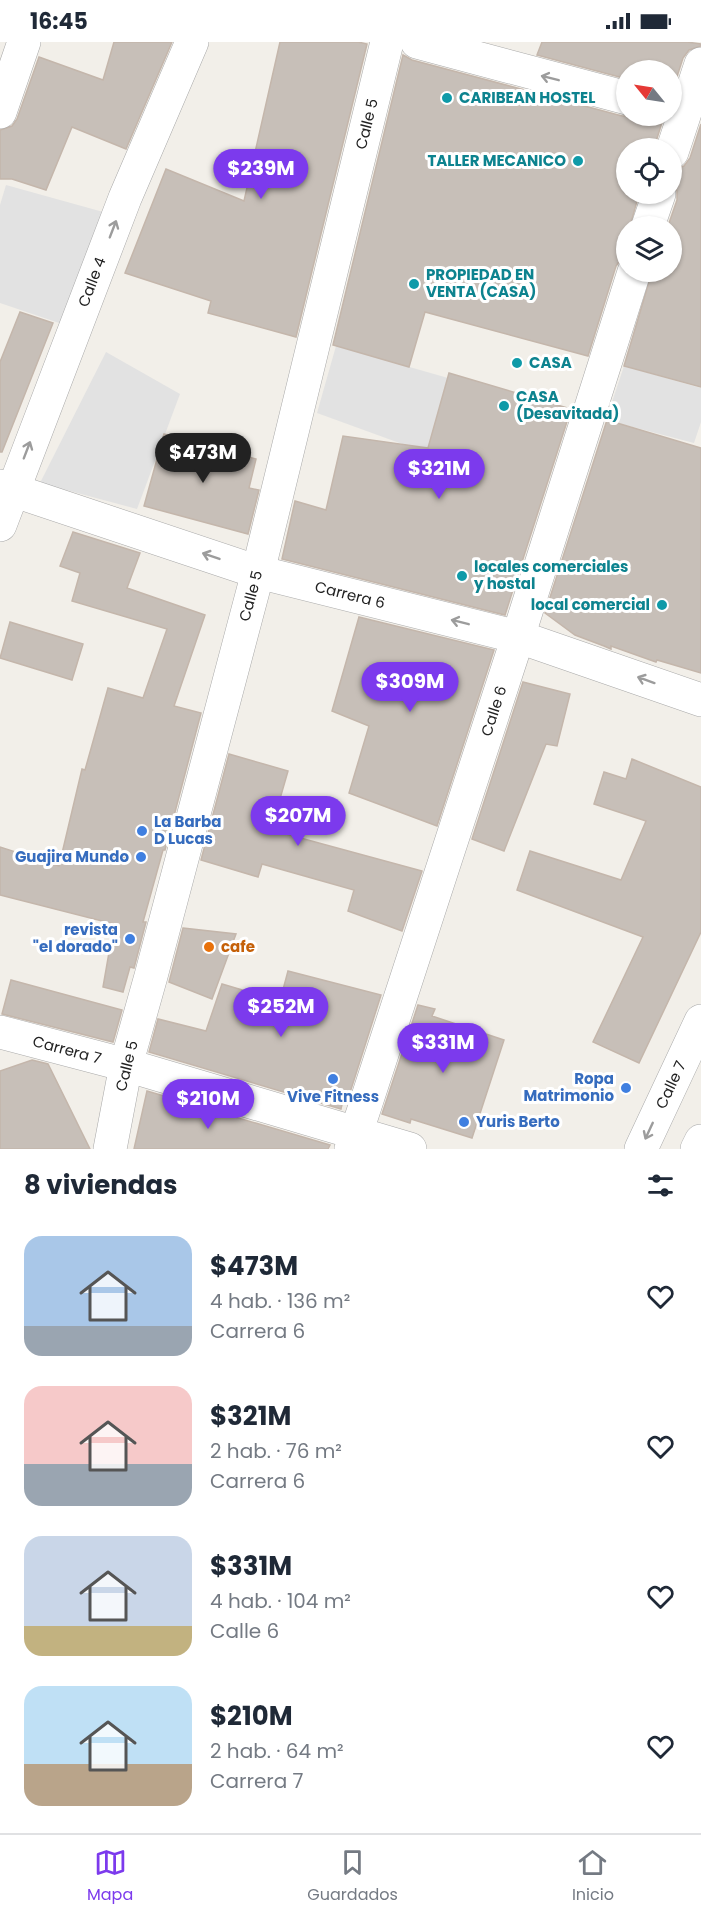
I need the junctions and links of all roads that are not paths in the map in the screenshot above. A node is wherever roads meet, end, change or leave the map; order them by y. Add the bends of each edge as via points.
1 (24, 42) edge
2 (192, 42) edge
3 (387, 42) edge
4 (417, 42) edge
5 (701, 64) edge
6 (616, 95) edge
7 (0, 112) edge
8 (686, 113) edge
9 (677, 138) edge
10 (631, 282) edge
11 (6, 488) edge
12 (0, 525) edge
13 (258, 572) junction
14 (518, 637) junction
15 (701, 700) edge
16 (701, 1021) edge
17 (0, 1032) edge
18 (126, 1065) junction
19 (354, 1141) edge
20 (701, 1141) edge
21 (110, 1149) edge
22 (410, 1149) edge
23 (641, 1149) edge
24 (697, 1149) edge

1 - 7 street
11 -> 2 street, Calle 4
3 - 13 street, Calle 5
6 -> 4 street
5 - 8 street
8 - 9 street
10 - 14 street, Calle 6
11 - 12 street, Calle 4
13 -> 11 street, Carrera 6
14 -> 13 street, Carrera 6
13 - 18 street, Calle 5
15 -> 14 street, Carrera 6
14 - 19 street, Calle 6
16 -> 23 street, Calle 7
17 - 18 street, Carrera 7
18 - 19 street, Carrera 7
18 - 21 street, Calle 5
19 - 22 street, Carrera 7
20 - 24 street

